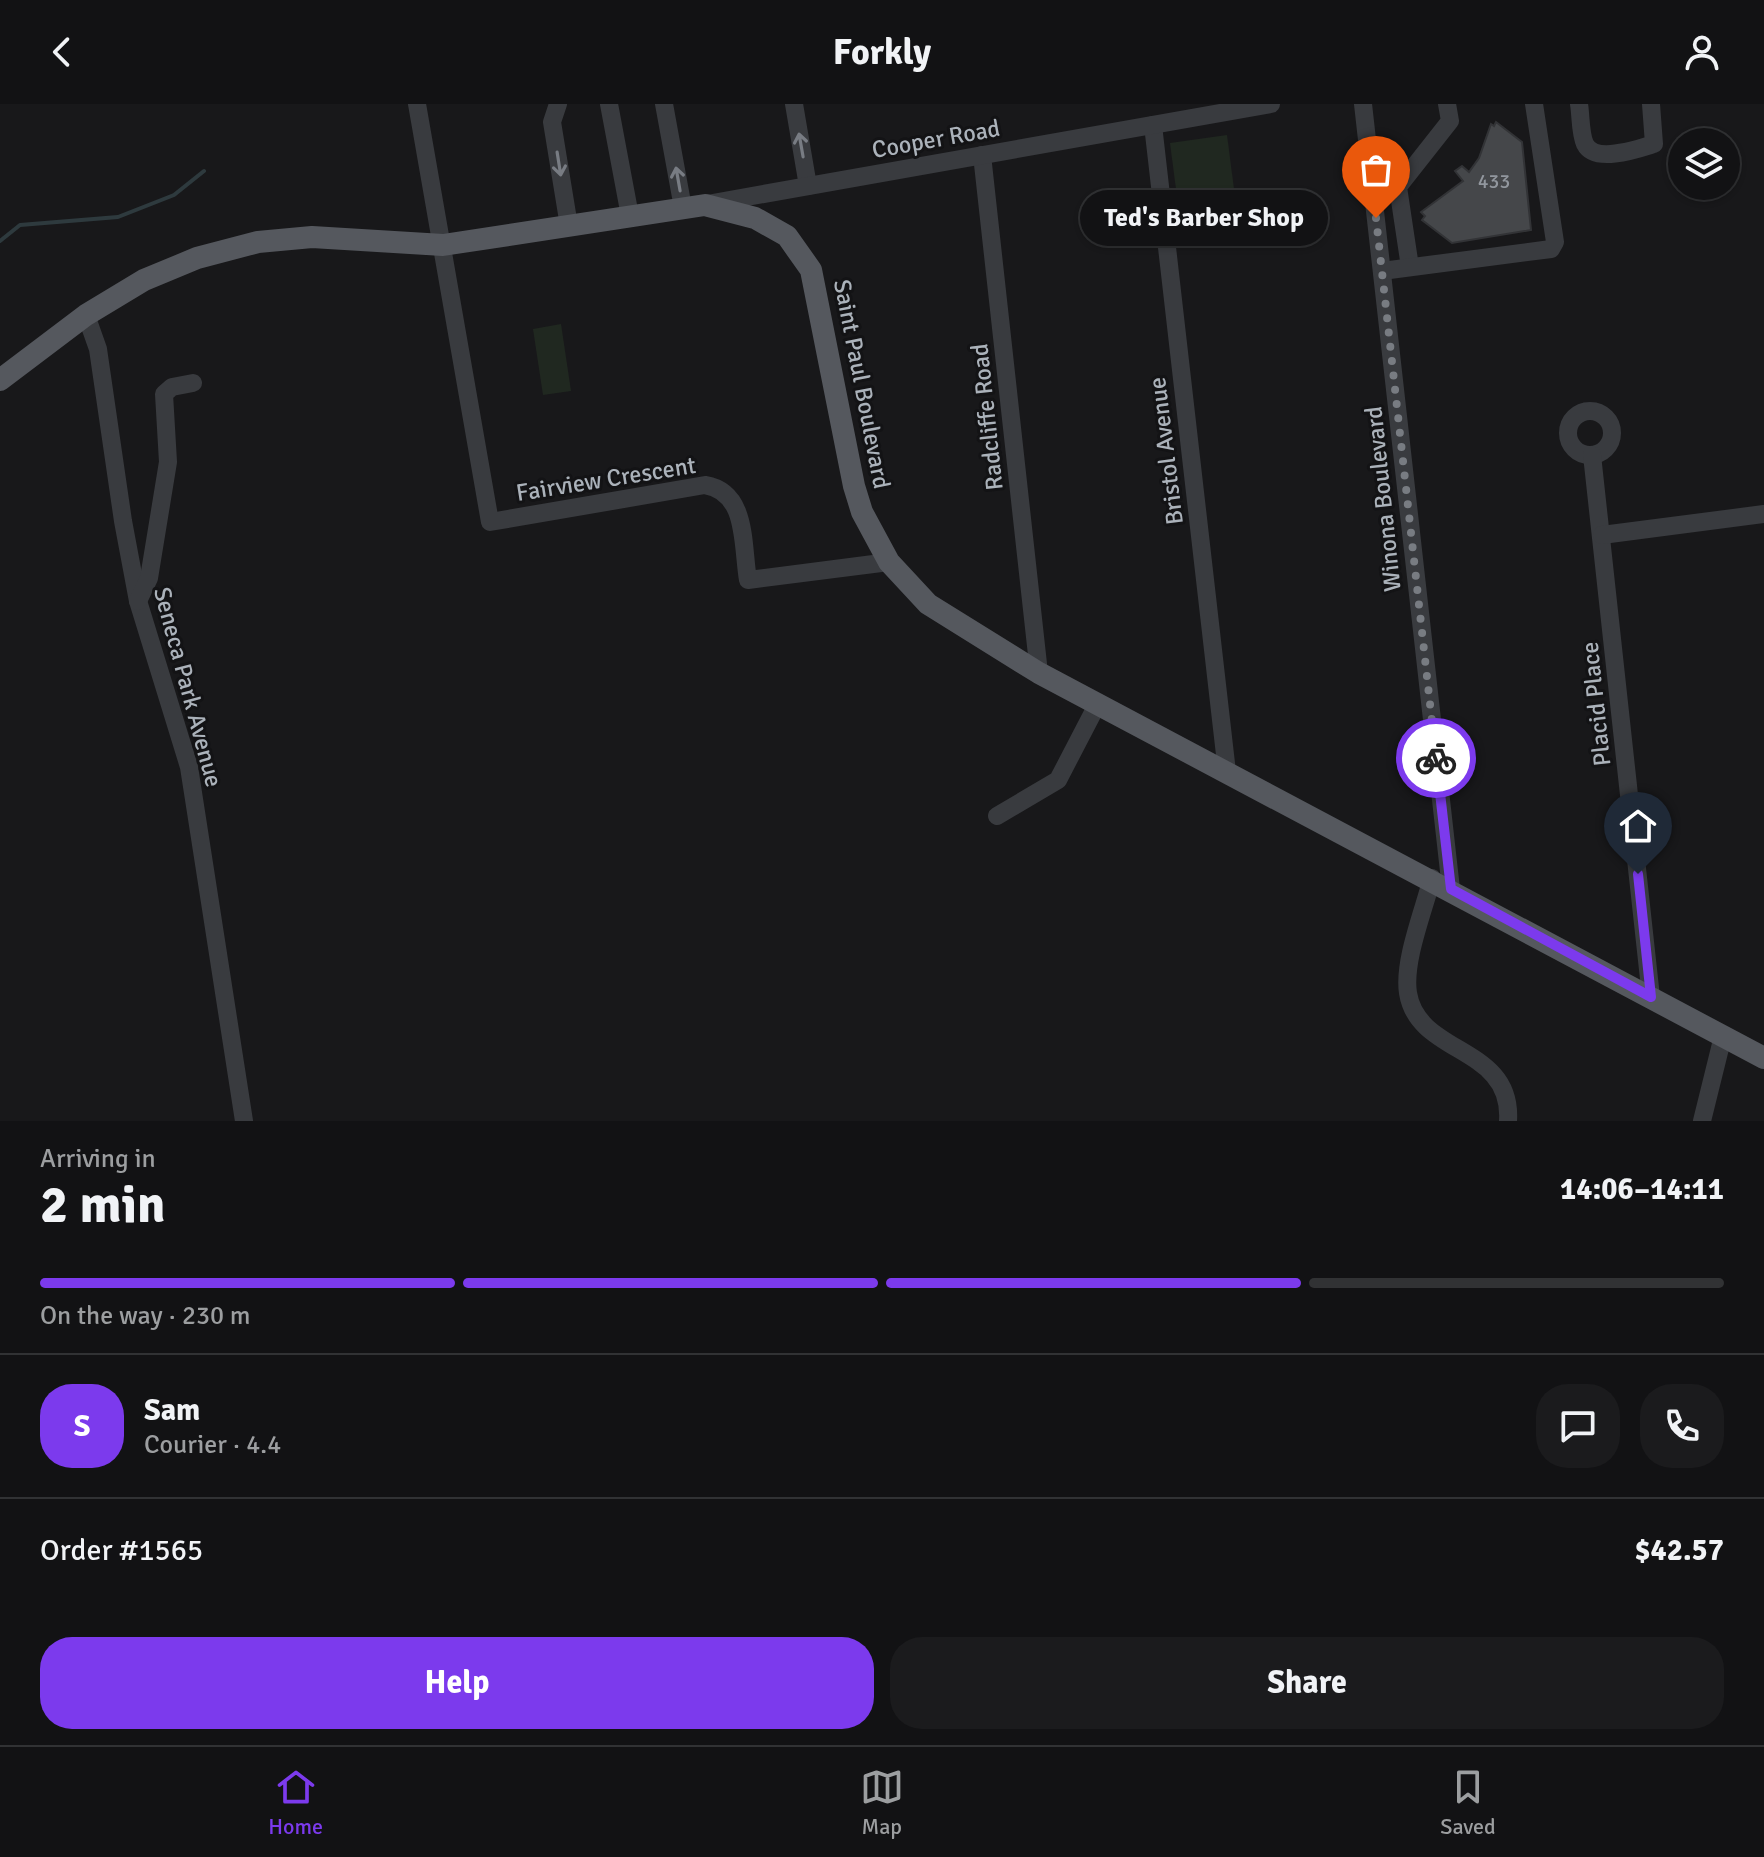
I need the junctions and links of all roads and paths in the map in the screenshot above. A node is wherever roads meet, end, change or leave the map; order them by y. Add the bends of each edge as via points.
1 (417, 104) edge
2 (558, 104) edge
3 (609, 104) edge
4 (664, 104) edge
5 (794, 104) edge
6 (1271, 104) edge
7 (1363, 104) edge
8 (1534, 104) edge
9 (1579, 104) edge
10 (1651, 104) edge
11 (1216, 109) edge
12 (1449, 112) edge
13 (1153, 125) junction
14 (982, 155) junction
15 (808, 186) junction
16 (1398, 187) junction
17 (1373, 191) junction
18 (694, 206) junction
19 (630, 216) junction
20 (569, 226) junction
21 (443, 245) junction
22 (1410, 267) junction
23 (1382, 271) junction
24 (86, 315) junction
25 (0, 380) edge
26 (193, 383) dead end
27 (1592, 455) dead end
28 (1764, 514) edge
29 (1602, 535) junction
30 (889, 562) junction
31 (138, 601) junction
32 (1039, 673) junction
33 (1098, 703) junction
34 (1227, 772) junction
35 (997, 816) dead end
36 (1441, 884) junction
37 (1651, 997) junction
38 (1723, 1036) junction
39 (1764, 1058) edge
40 (244, 1121) edge
41 (1508, 1121) edge
42 (1702, 1121) edge

1 - 21 street
2 -> 20 street via 552,122
3 - 19 street
18 -> 4 street via 673,150
15 -> 5 street
6 - 11 street, Cooper Road
7 - 17 street, Winona Boulevard
8 - 22 street via 1555,242 1551,249
9 - 10 street via 1585,143 1603,154 1654,144
11 - 13 street, Cooper Road
12 - 16 street
13 - 14 street, Cooper Road
13 - 34 street, Bristol Avenue
14 - 15 street, Cooper Road
14 - 32 street, Radcliffe Road
15 - 18 street, Cooper Road
16 - 17 street
16 - 22 street
17 - 23 street, Winona Boulevard
18 - 19 main road, Saint Paul Boulevard
18 - 30 main road, Saint Paul Boulevard via 772,226 801,251 811,270 854,486
19 - 20 main road, Saint Paul Boulevard
20 - 21 main road, Saint Paul Boulevard
21 - 24 main road, Saint Paul Boulevard via 312,237 258,242 174,266
21 - 30 street, Fairview Crescent via 490,522 705,485 727,493 736,504 748,580
22 - 23 street
23 - 36 street, Winona Boulevard
24 - 25 main road, Saint Paul Boulevard
24 - 31 street, Seneca Park Avenue via 98,349
26 - 31 street via 164,394 168,462 149,578
27 - 29 street, Placid Place
28 - 29 street
29 - 37 street, Placid Place
30 - 32 main road, Saint Paul Boulevard via 928,604
31 - 40 street, Seneca Park Avenue via 189,767
32 - 33 main road, Saint Paul Boulevard
33 - 34 main road, Saint Paul Boulevard
33 - 35 street via 1058,780
34 - 36 main road, Saint Paul Boulevard
36 - 37 main road, Saint Paul Boulevard
36 - 41 street, Winona Boulevard via 1409,968 1408,996 1424,1025 1499,1081 1506,1093
37 - 38 main road, Saint Paul Boulevard
38 - 39 main road, Saint Paul Boulevard
38 - 42 street

